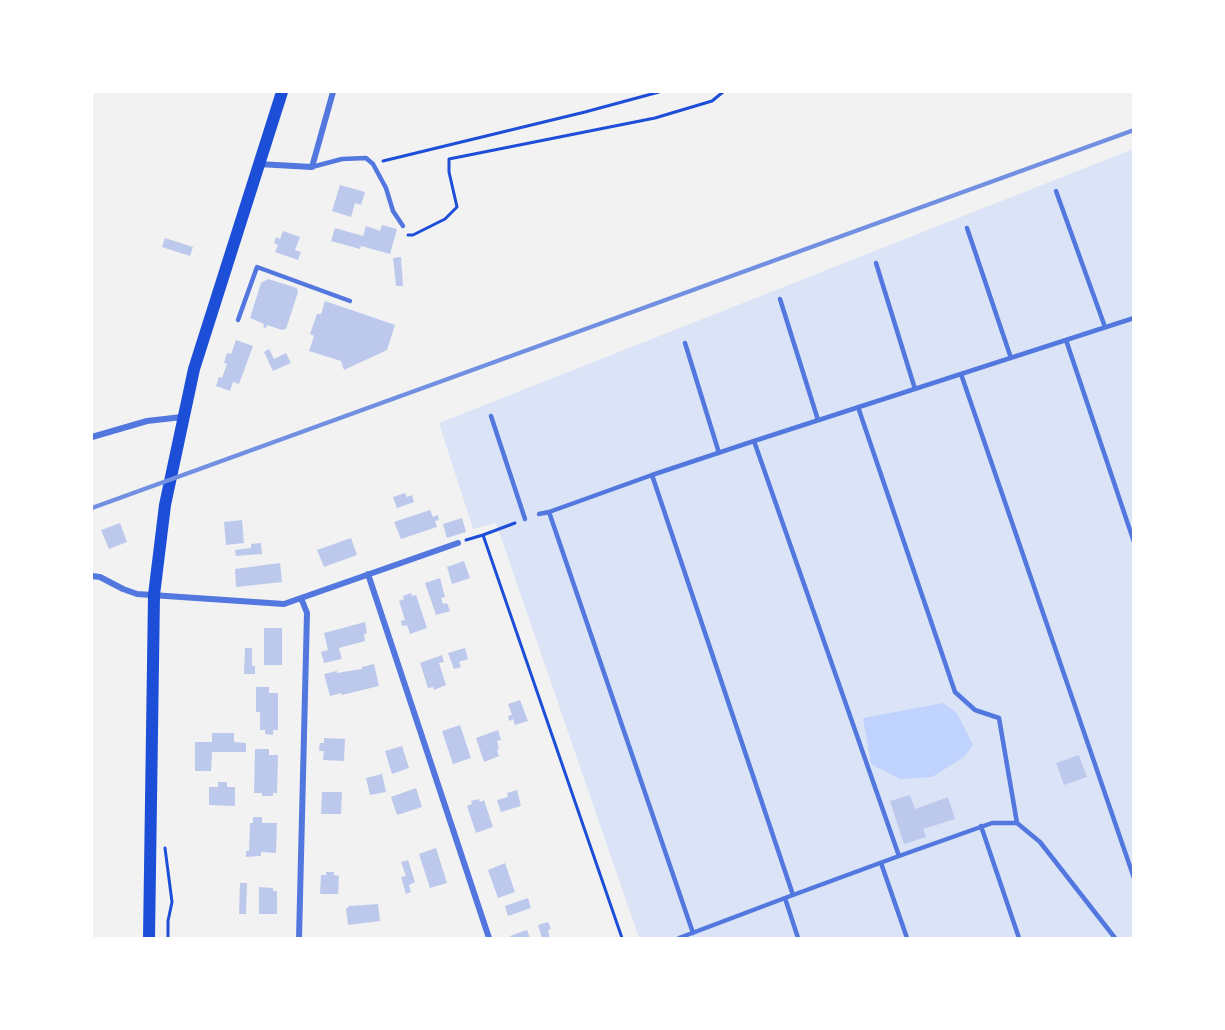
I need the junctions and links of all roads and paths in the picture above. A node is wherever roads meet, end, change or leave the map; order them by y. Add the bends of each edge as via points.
1 (282, 92) edge
2 (333, 92) edge
3 (659, 92) edge
4 (723, 92) edge
5 (257, 164) junction
6 (373, 164) junction
7 (312, 167) junction
8 (1056, 191) dead end
9 (403, 226) joint
10 (967, 228) dead end
11 (876, 263) dead end
12 (780, 299) dead end
13 (350, 302) dead end
14 (1134, 318) edge
15 (238, 320) dead end
16 (1105, 327) junction
17 (1066, 340) junction
18 (686, 343) dead end
19 (1011, 358) junction
20 (961, 374) junction
21 (915, 389) junction
22 (858, 407) junction
23 (492, 416) dead end
24 (182, 417) junction
25 (818, 420) junction
26 (92, 437) edge
27 (754, 441) junction
28 (719, 453) junction
29 (652, 475) junction
30 (549, 512) junction
31 (539, 514) dead end
32 (525, 519) joint
33 (483, 535) junction
34 (1134, 542) edge
35 (458, 543) joint
36 (368, 574) junction
37 (92, 576) edge
38 (154, 596) junction
39 (301, 598) junction
40 (1017, 822) junction
41 (981, 826) junction
42 (899, 856) junction
43 (881, 863) junction
44 (1134, 878) edge
45 (793, 895) junction
46 (785, 898) junction
47 (693, 933) junction
48 (148, 939) edge
49 (299, 939) edge
50 (489, 939) edge
51 (622, 939) edge
52 (679, 939) edge
53 (798, 939) edge
54 (907, 939) edge
55 (1019, 939) edge
56 (1115, 939) edge

1 - 5 main road
2 - 7 street
3 - 6 path
4 - 9 path via 712,101 655,118 449,159 457,207 445,219 413,235 404,235
5 - 7 street
5 - 24 main road
6 - 7 lane via 366,158 342,159
6 - 9 lane
8 - 16 lane
10 - 19 lane
11 - 21 lane
12 - 25 lane
13 - 15 lane via 257,267
14 - 16 lane
16 - 17 lane
17 - 19 lane
17 - 34 lane
18 - 28 lane
19 - 20 lane
20 - 21 lane
20 - 44 lane
21 - 22 lane
22 - 25 lane
22 - 40 lane via 955,692 975,710 999,718
23 - 32 lane
24 - 26 street via 147,421
24 - 38 main road via 165,505
25 - 27 lane
27 - 28 lane
27 - 42 lane
28 - 29 lane
29 - 30 lane
29 - 45 lane
30 - 31 lane
30 - 47 lane
32 - 33 path
33 - 35 path
33 - 51 path
35 - 36 street
36 - 39 street
36 - 50 street
37 - 38 street via 123,590
38 - 39 street via 284,604
38 - 48 main road
39 - 49 street via 307,613
40 - 41 lane
40 - 56 lane via 1040,842
41 - 42 lane
41 - 55 lane
42 - 43 lane
43 - 45 lane
43 - 54 lane
45 - 46 lane
46 - 47 lane
46 - 53 lane
47 - 52 lane

